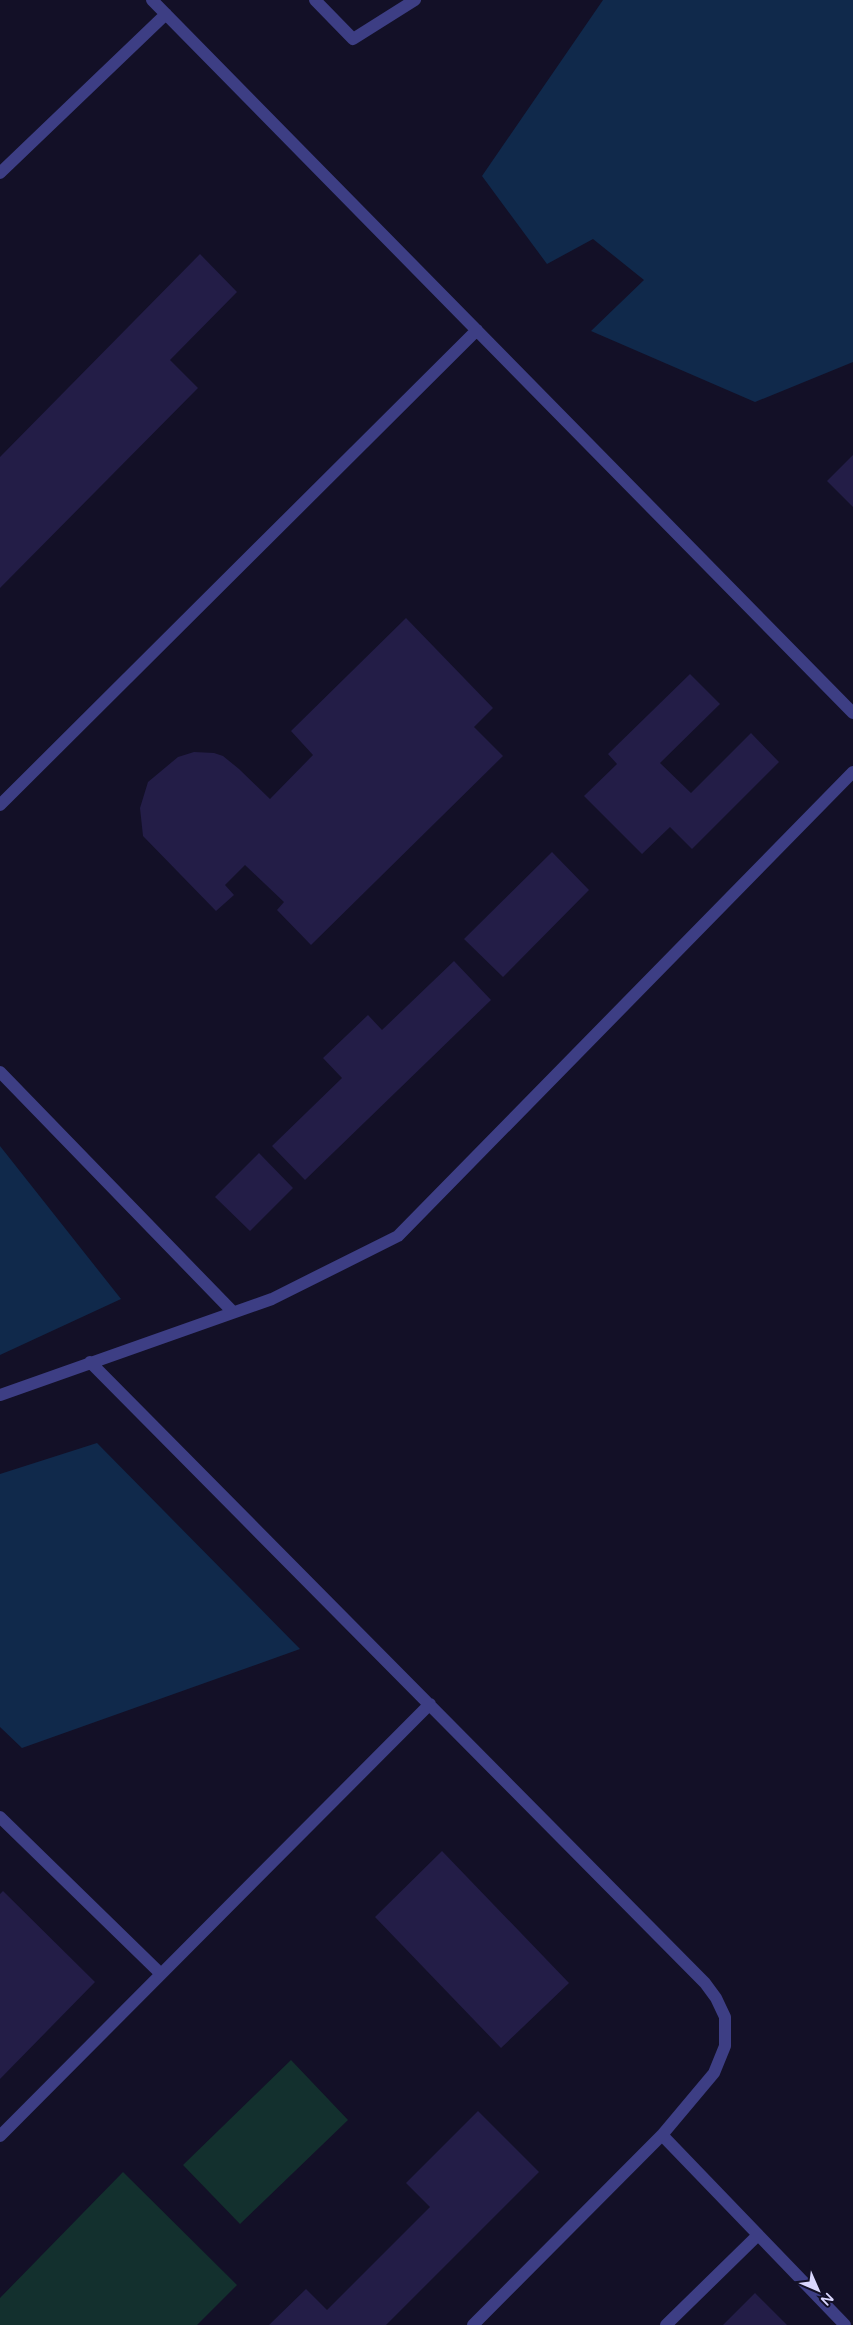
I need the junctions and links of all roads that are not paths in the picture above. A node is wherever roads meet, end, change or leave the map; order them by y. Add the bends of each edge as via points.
1 (152, 0) edge
2 (315, 0) edge
3 (416, 0) edge
4 (166, 14) junction
5 (0, 173) edge
6 (477, 330) junction
7 (853, 712) edge
8 (853, 772) edge
9 (0, 805) edge
10 (0, 1072) edge
11 (232, 1311) junction
12 (90, 1362) junction
13 (0, 1394) edge
14 (430, 1704) junction
15 (0, 1817) edge
16 (160, 1974) junction
17 (662, 2135) junction
18 (0, 2136) edge
19 (758, 2235) junction
20 (473, 2325) edge
21 (666, 2325) edge
22 (845, 2325) edge

1 - 4 lane
2 - 3 lane via 353,39
4 - 5 lane
4 - 6 lane
6 - 7 lane
6 - 9 lane
8 - 11 lane via 398,1236 272,1299
10 - 11 lane
11 - 12 lane
12 - 13 lane
12 - 14 lane
14 - 16 lane
14 - 17 lane via 705,1983 716,1998 725,2017 722,2058 714,2073
15 - 16 lane
16 - 18 lane
17 - 19 lane
17 - 20 lane
19 - 21 lane
19 - 22 lane

